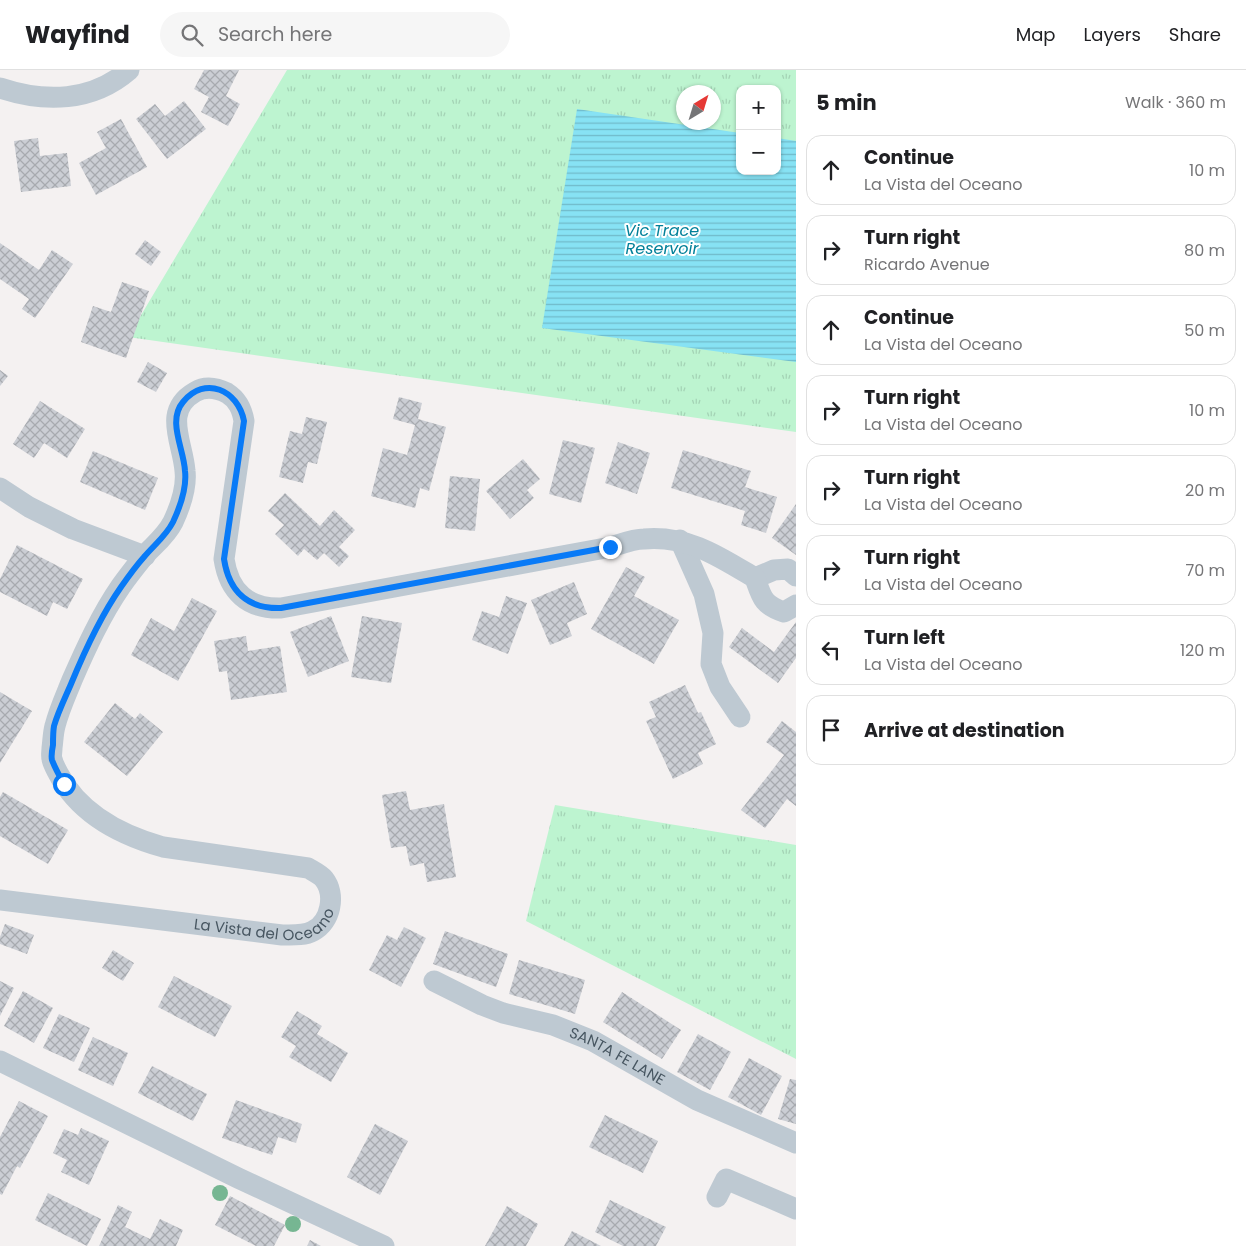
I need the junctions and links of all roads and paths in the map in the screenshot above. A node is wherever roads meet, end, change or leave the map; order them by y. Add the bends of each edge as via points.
1 (129, 70) edge
2 (0, 88) edge
3 (0, 488) edge
4 (680, 540) junction
5 (145, 556) junction
6 (796, 576) edge
7 (756, 578) junction
8 (796, 605) edge
9 (740, 717) dead end
10 (0, 900) edge
11 (434, 981) dead end
12 (0, 1061) edge
13 (796, 1143) edge
14 (717, 1197) dead end
15 (796, 1209) edge
16 (384, 1246) edge

1 - 2 street via 103,87 73,97 42,98
3 - 5 street via 73,529
4 - 5 street via 644,538 281,608 261,607 246,600 235,589 229,580 224,559 244,421 242,410 229,394 209,388 189,396 177,413 185,471 181,503 160,541
4 - 7 street via 714,554
4 - 9 street via 704,594 713,633 711,664 720,687
5 - 10 street, La Vista del Oceano via 107,609 81,660 54,727 52,759 64,784 81,805 118,830 140,840 162,847 308,868 324,878 331,895 330,907 314,931 282,935
6 - 7 street via 788,569 774,570
7 - 8 street via 761,596 771,608 784,612
11 - 13 street, SANTA FE LANE via 503,1013 553,1024 593,1041 698,1100
12 - 16 street
14 - 15 street via 726,1179

